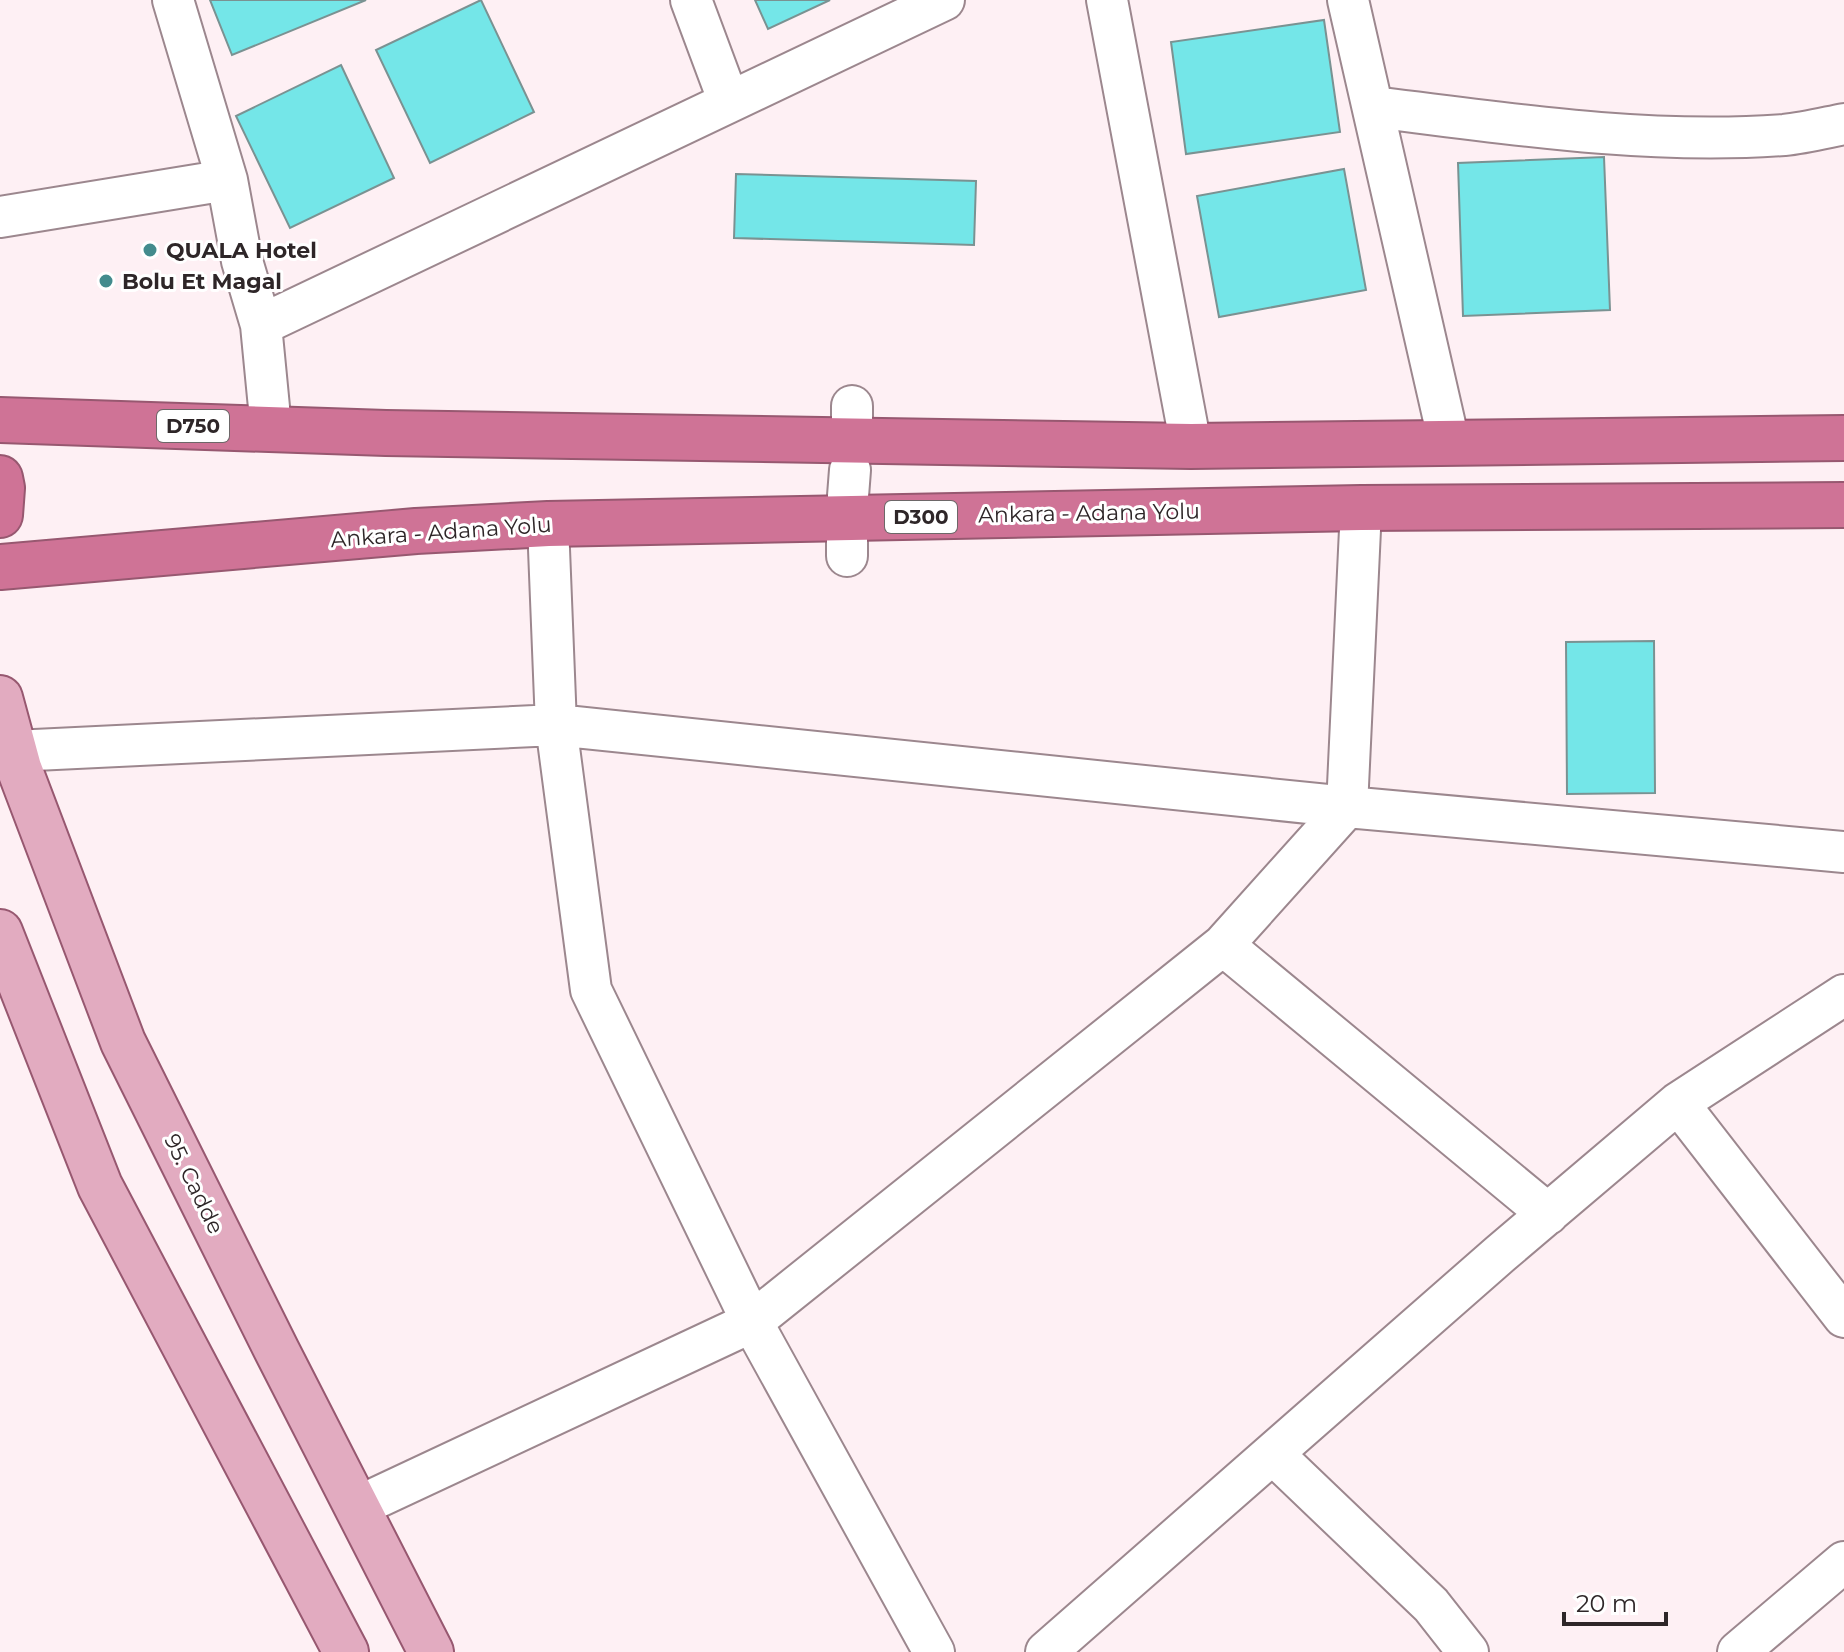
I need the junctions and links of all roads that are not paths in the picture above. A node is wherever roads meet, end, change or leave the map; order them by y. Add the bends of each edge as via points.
1 (173, 0) edge
2 (691, 0) edge
3 (944, 0) edge
4 (1107, 0) edge
5 (1353, 1) edge
6 (729, 102) junction
7 (1374, 107) junction
8 (1844, 124) edge
9 (227, 180) junction
10 (0, 217) edge
11 (261, 325) junction
12 (0, 420) edge
13 (271, 428) junction
14 (1844, 438) edge
15 (1449, 442) junction
16 (1191, 446) junction
17 (0, 478) edge
18 (1844, 505) edge
19 (1361, 508) junction
20 (0, 515) edge
21 (548, 524) junction
22 (0, 567) edge
23 (0, 698) edge
24 (556, 725) junction
25 (14, 751) junction
26 (1347, 807) junction
27 (1844, 852) edge
28 (0, 932) edge
29 (1223, 945) junction
30 (1844, 995) edge
31 (1678, 1103) junction
32 (1548, 1214) junction
33 (1844, 1317) edge
34 (752, 1322) junction
35 (1273, 1454) junction
36 (357, 1507) junction
37 (1844, 1562) edge
38 (346, 1652) edge
39 (431, 1652) edge
40 (934, 1652) edge
41 (1046, 1652) edge
42 (1468, 1652) edge
43 (1738, 1652) edge

1 - 9 street
2 - 6 street
3 - 6 street
4 - 16 street
5 - 7 street
6 - 11 street
7 - 8 street via 1569,131 1693,137 1785,135
7 - 15 street
9 - 10 street
9 - 11 street
11 - 13 street
12 - 13 highway, D750
13 - 16 highway, D750
14 - 15 highway
15 - 16 highway
17 - 20 highway
18 - 19 highway, Ankara - Adana Yolu / D300
19 - 21 highway, Ankara - Adana Yolu / D300
19 - 26 street
21 - 22 highway, Ankara - Adana Yolu / D300
21 - 24 street
23 - 25 main road, 95. Cadde
24 - 25 street
24 - 26 street
24 - 34 street via 591,990
25 - 36 main road, 95. Cadde via 123,1042
26 - 27 street
26 - 29 street
28 - 38 main road via 100,1186
29 - 32 street
29 - 34 street
30 - 31 street
31 - 32 street
31 - 33 street
32 - 35 street
34 - 36 street
34 - 40 street
35 - 41 street
35 - 42 street via 1431,1605
36 - 39 main road, 95. Cadde
37 - 43 street

